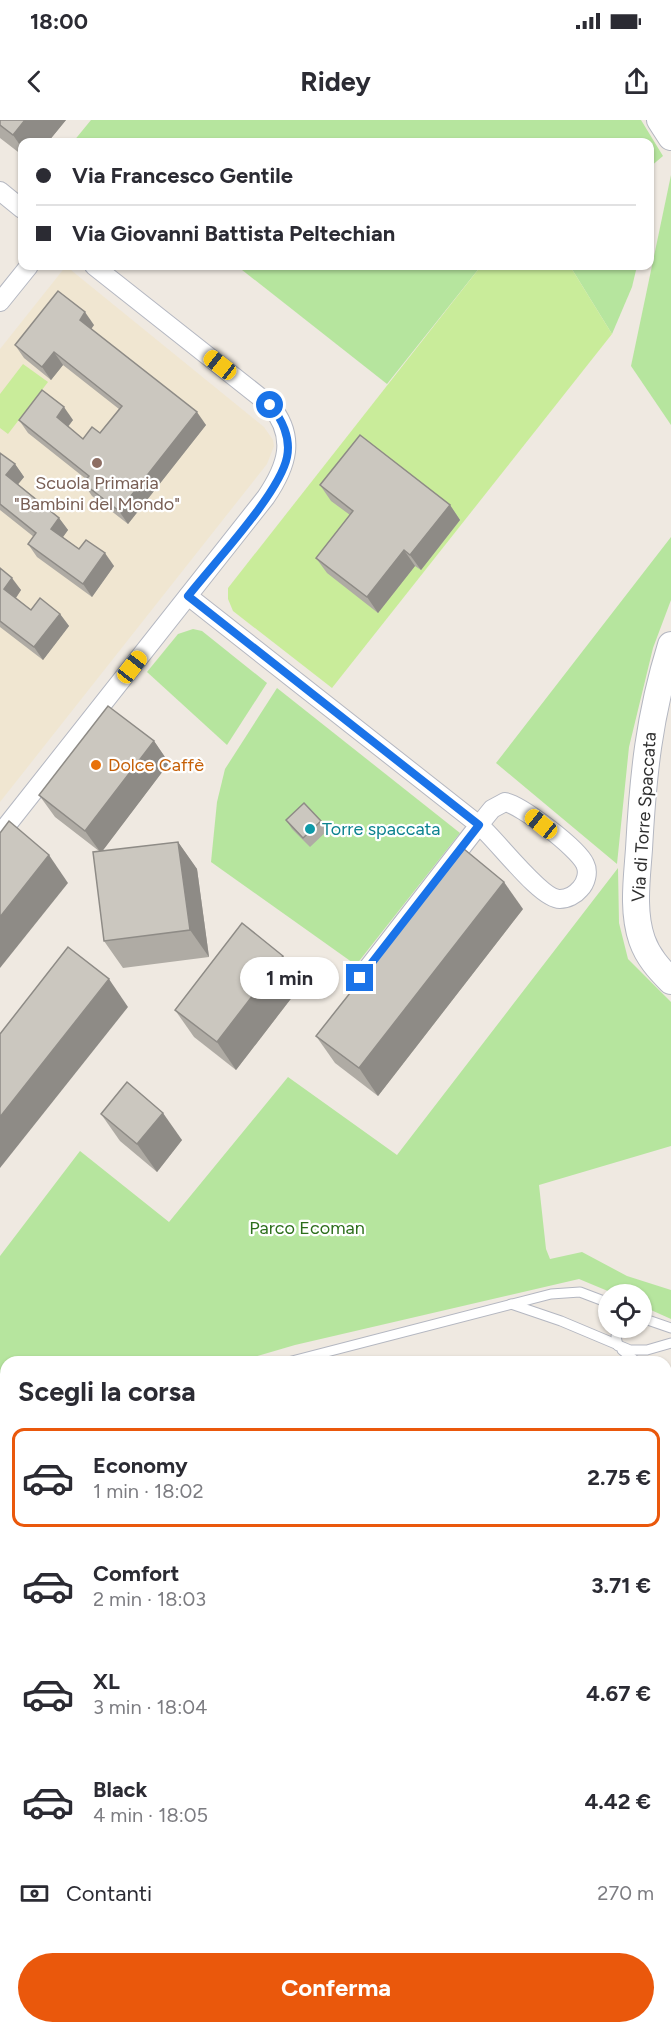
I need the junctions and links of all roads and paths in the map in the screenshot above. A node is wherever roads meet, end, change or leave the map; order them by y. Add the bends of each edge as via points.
1 (660, 120) edge
2 (671, 137) edge
3 (0, 191) edge
4 (18, 206) edge
5 (26, 270) edge
6 (99, 270) edge
7 (0, 302) edge
8 (188, 596) junction
9 (671, 645) edge
10 (479, 825) junction
11 (0, 834) edge
12 (360, 978) edge
13 (671, 981) edge
14 (598, 1299) edge
15 (511, 1304) junction
16 (652, 1321) edge
17 (671, 1328) edge
18 (616, 1338) edge
19 (671, 1343) edge
20 (618, 1346) junction
21 (311, 1356) edge
22 (630, 1356) edge

1 - 2 street
3 - 4 street
5 - 7 street
6 - 8 street via 257,393 280,418 286,434 287,457 279,477
8 - 10 street
8 - 11 street
9 - 13 street, Via di Torre Spaccata via 644,761 637,895 642,940 652,960
10 - 10 street via 548,896 566,898 585,883 587,869 581,857 518,806 505,802 498,805
10 - 12 street
14 - 15 lane via 573,1291
15 - 20 lane
15 - 21 lane
16 - 17 lane
18 - 20 lane
19 - 20 lane via 639,1351
20 - 22 lane

